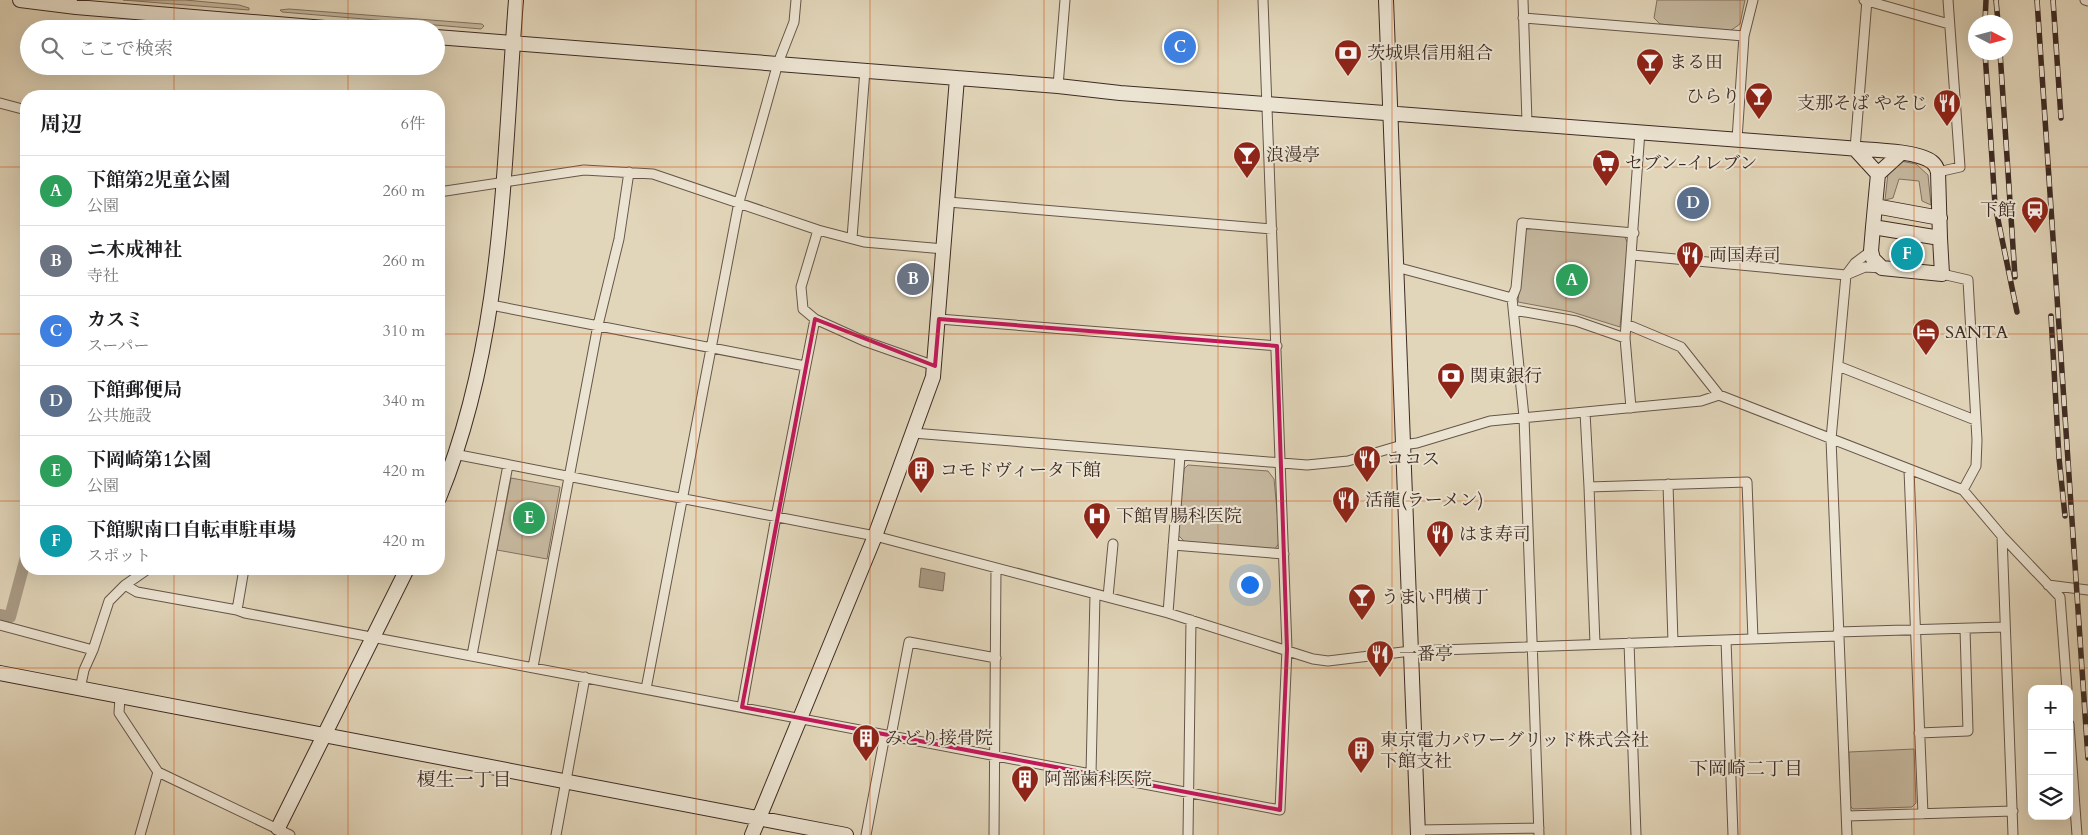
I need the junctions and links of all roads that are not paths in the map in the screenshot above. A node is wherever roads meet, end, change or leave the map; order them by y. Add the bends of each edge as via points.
1 (20, 0) edge
2 (516, 0) edge
3 (796, 0) edge
4 (1065, 0) edge
5 (1263, 0) edge
6 (1386, 0) edge
7 (1523, 0) edge
8 (1754, 0) edge
9 (1866, 0) edge
10 (1948, 0) edge
11 (1523, 18) junction
12 (230, 20) edge
13 (1949, 24) junction
14 (1744, 36) junction
15 (445, 38) edge
16 (513, 43) junction
17 (778, 63) junction
18 (866, 70) junction
19 (957, 78) junction
20 (1058, 86) junction
21 (0, 103) edge
22 (1267, 103) junction
23 (20, 108) edge
24 (1390, 113) junction
25 (1526, 122) junction
26 (1640, 131) junction
27 (1737, 139) junction
28 (1855, 149) junction
29 (1902, 153) junction
30 (630, 172) junction
31 (1938, 172) junction
32 (1878, 174) junction
33 (503, 183) junction
34 (445, 191) edge
35 (739, 202) junction
36 (948, 202) junction
37 (1875, 206) junction
38 (1940, 218) junction
39 (1873, 227) junction
40 (1272, 229) junction
41 (818, 230) junction
42 (1634, 233) junction
43 (852, 238) junction
44 (1940, 238) junction
45 (944, 249) junction
46 (1871, 251) junction
47 (1632, 255) junction
48 (1396, 268) junction
49 (1882, 268) junction
50 (1942, 274) junction
51 (1846, 275) junction
52 (1512, 298) junction
53 (490, 305) junction
54 (1514, 310) junction
55 (816, 319) junction
56 (939, 319) junction
57 (1626, 324) junction
58 (598, 325) junction
59 (1625, 338) junction
60 (1277, 346) junction
61 (711, 347) junction
62 (805, 366) junction
63 (935, 366) junction
64 (1838, 366) junction
65 (1719, 395) junction
66 (1631, 408) junction
67 (1586, 412) junction
68 (1524, 418) junction
69 (1975, 420) junction
70 (913, 433) junction
71 (1831, 439) junction
72 (1402, 445) junction
73 (454, 454) junction
74 (1180, 456) junction
75 (1281, 464) junction
76 (508, 465) junction
77 (1909, 470) junction
78 (568, 476) junction
79 (445, 480) edge
80 (1668, 484) junction
81 (1589, 487) junction
82 (1963, 490) junction
83 (681, 499) junction
84 (776, 517) junction
85 (875, 536) junction
86 (2002, 536) junction
87 (1112, 544) dead end
88 (1173, 545) junction
89 (1284, 554) junction
90 (996, 568) junction
91 (139, 575) edge
92 (243, 575) edge
93 (404, 575) edge
94 (125, 585) junction
95 (2048, 585) junction
96 (2088, 590) edge
97 (1095, 594) junction
98 (1108, 597) junction
99 (237, 610) junction
100 (1168, 613) junction
101 (1191, 620) junction
102 (0, 625) edge
103 (2004, 627) junction
104 (1965, 629) junction
105 (1915, 630) junction
106 (1838, 634) junction
107 (372, 637) junction
108 (1753, 639) junction
109 (1726, 640) junction
110 (1673, 642) junction
111 (1629, 643) junction
112 (1596, 644) junction
113 (1532, 647) junction
114 (93, 650) junction
115 (1287, 650) junction
116 (1411, 651) junction
117 (472, 655) junction
118 (996, 658) junction
119 (533, 667) junction
120 (0, 673) edge
121 (585, 677) junction
122 (2067, 685) edge
123 (80, 689) junction
124 (646, 689) junction
125 (120, 697) junction
126 (742, 707) junction
127 (800, 719) junction
128 (2069, 730) edge
129 (1919, 733) junction
130 (324, 735) junction
131 (888, 736) junction
132 (995, 756) junction
133 (158, 772) junction
134 (1091, 774) junction
135 (567, 781) junction
136 (1189, 794) junction
137 (2013, 811) junction
138 (1923, 814) junction
139 (1847, 816) junction
140 (758, 819) junction
141 (284, 831) edge
142 (1539, 832) edge
143 (1418, 833) edge
144 (140, 835) edge
145 (556, 835) edge
146 (752, 835) edge
147 (846, 835) edge
148 (866, 835) edge
149 (994, 835) edge
150 (1188, 835) edge
151 (1636, 835) edge
152 (1733, 835) edge
153 (1848, 835) edge
154 (2013, 835) edge
155 (2077, 835) edge

1 - 12 street
2 - 16 street
3 - 17 street via 794,22
4 - 20 street
5 - 22 street
6 - 24 street
7 - 11 street
8 - 14 street
9 - 13 street
9 - 28 street
10 - 13 street
11 - 14 street
11 - 25 street
13 - 31 street via 1960,167
14 - 27 street
15 - 16 street
16 - 17 street
16 - 33 street
17 - 18 street
17 - 35 street
18 - 19 street
18 - 43 street
19 - 20 street
19 - 36 street
20 - 22 street
21 - 23 street
22 - 24 street
22 - 40 street
24 - 25 street
24 - 48 street
25 - 26 street
26 - 27 street
26 - 42 street
27 - 28 street
28 - 29 street
28 - 32 street
29 - 31 street via 1931,161
29 - 32 street
30 - 33 street via 584,170
30 - 35 street via 653,174
30 - 58 street via 619,239
31 - 38 street
32 - 37 street
33 - 34 street
33 - 53 street
35 - 41 street
35 - 61 street
36 - 40 street
36 - 45 street
37 - 38 street
37 - 39 street
38 - 44 street
39 - 44 street
39 - 46 street
40 - 60 street
41 - 43 street
41 - 55 street via 801,297 803,309
42 - 47 street
42 - 52 street via 1522,223 1516,288
43 - 45 street via 864,242
44 - 50 street
45 - 56 street
46 - 49 street via 1873,259
46 - 51 street
47 - 51 street
47 - 57 street
48 - 52 street
48 - 72 street
49 - 50 street
49 - 51 street via 1865,267
50 - 69 street via 1968,280
51 - 64 street
52 - 54 street
53 - 58 street
53 - 73 street via 478,374
54 - 59 street via 1576,321
54 - 68 street
55 - 62 street
55 - 63 street via 864,341
56 - 60 street
56 - 63 street
57 - 59 street
57 - 65 street via 1681,347
58 - 61 street
58 - 78 street
59 - 66 street
60 - 75 street
61 - 62 street
61 - 83 street
62 - 84 street
63 - 70 street
64 - 69 street
64 - 71 street
65 - 66 street via 1701,401
65 - 71 street
66 - 67 street
67 - 68 street
67 - 81 street
68 - 72 street via 1490,421 1417,444
68 - 113 street
69 - 82 street via 1976,466
70 - 74 street
70 - 85 street
71 - 77 street
71 - 106 street
72 - 75 street via 1331,464
72 - 116 street
73 - 76 street
73 - 79 street
74 - 75 street
74 - 88 street
75 - 89 street
76 - 78 street
76 - 117 street
77 - 82 street
77 - 105 street
78 - 83 street
78 - 119 street
80 - 81 street
80 - 108 street via 1748,482
80 - 110 street
81 - 112 street
82 - 86 street
83 - 84 street
83 - 124 street
84 - 85 street
84 - 126 street
85 - 90 street
85 - 127 street
86 - 95 street
86 - 103 street
87 - 98 street
88 - 89 street
88 - 100 street
89 - 115 street
90 - 97 street
90 - 118 street
91 - 94 street
92 - 99 street
93 - 107 street
94 - 99 street via 137,592
94 - 114 street via 109,601
95 - 96 street
95 - 122 street via 2060,597
97 - 98 street
97 - 134 street
98 - 100 street
99 - 107 street
100 - 101 street
101 - 115 street
101 - 136 street
102 - 114 street
103 - 104 street
103 - 137 street
104 - 105 street
104 - 129 street via 1968,731
105 - 106 street
105 - 129 street
106 - 108 street
106 - 139 street
107 - 117 street
107 - 130 street
108 - 109 street
109 - 110 street
109 - 152 street
110 - 111 street
111 - 112 street
111 - 151 street
112 - 113 street
113 - 116 street
113 - 142 street
114 - 123 street
115 - 116 street via 1328,661
115 - 136 street via 1280,810
116 - 143 street
117 - 119 street
118 - 131 street via 909,642
118 - 132 street
119 - 121 street
120 - 123 street
121 - 124 street
121 - 135 street
123 - 125 street
124 - 126 street
125 - 130 street
125 - 133 street via 119,714
126 - 127 street
127 - 131 street
127 - 140 street
128 - 155 street
129 - 138 street
130 - 135 street
130 - 141 street
131 - 132 street
131 - 148 street
132 - 134 street
132 - 149 street
133 - 141 street
133 - 144 street
134 - 136 street
135 - 140 street
135 - 145 street
136 - 150 street
137 - 138 street
137 - 154 street
138 - 139 street
139 - 153 street
140 - 146 street
140 - 147 street
142 - 143 street

